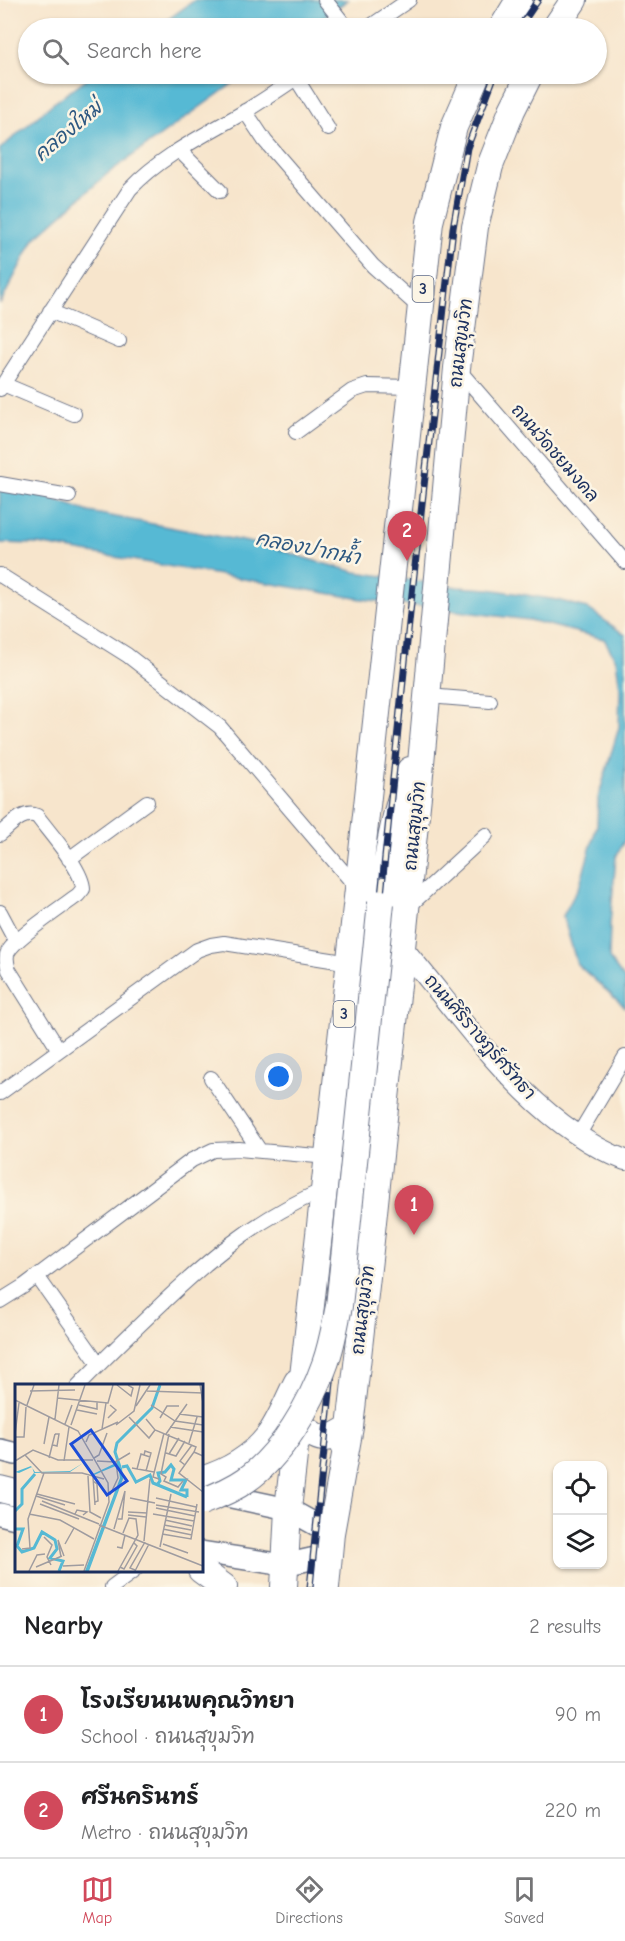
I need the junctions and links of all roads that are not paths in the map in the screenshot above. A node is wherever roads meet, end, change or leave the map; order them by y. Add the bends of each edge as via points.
1 (325, 0) edge
2 (409, 0) edge
3 (519, 0) edge
4 (574, 0) edge
5 (339, 18) edge
6 (383, 18) edge
7 (508, 18) edge
8 (562, 18) edge
9 (287, 84) edge
10 (303, 84) edge
11 (473, 84) edge
12 (525, 84) edge
13 (245, 111) junction
14 (328, 129) dead end
15 (179, 150) junction
16 (220, 190) dead end
17 (421, 309) junction
18 (50, 311) junction
19 (119, 341) dead end
20 (458, 368) junction
21 (2, 386) edge
22 (412, 387) junction
23 (74, 414) dead end
24 (296, 432) dead end
25 (0, 484) edge
26 (69, 496) dead end
27 (625, 562) edge
28 (0, 575) edge
29 (428, 696) junction
30 (490, 701) dead end
31 (424, 730) junction
32 (147, 802) dead end
33 (0, 834) edge
34 (486, 835) dead end
35 (69, 859) junction
36 (358, 889) junction
37 (406, 909) junction
38 (0, 912) edge
39 (16, 942) junction
40 (402, 947) junction
41 (350, 963) junction
42 (59, 1050) junction
43 (625, 1057) edge
44 (211, 1078) dead end
45 (0, 1093) edge
46 (579, 1134) junction
47 (260, 1151) junction
48 (328, 1157) junction
49 (625, 1160) edge
50 (323, 1190) junction
51 (37, 1276) junction
52 (0, 1301) edge
53 (99, 1364) junction
54 (304, 1369) junction
55 (80, 1384) edge
56 (298, 1421) junction
57 (350, 1427) junction
58 (202, 1480) edge
59 (0, 1489) edge
60 (202, 1491) edge
61 (15, 1493) edge
62 (202, 1502) edge
63 (288, 1509) junction
64 (0, 1514) edge
65 (15, 1518) edge
66 (330, 1544) junction
67 (202, 1552) edge
68 (202, 1571) edge
69 (132, 1572) edge
70 (284, 1576) edge
71 (112, 1587) edge
72 (224, 1587) edge
73 (326, 1587) edge

1 - 5 street
2 - 6 street
3 - 7 highway
4 - 8 highway
9 - 13 street
10 - 14 street
11 - 17 highway, 3 via 454,127 430,222
12 - 20 highway, ถนนสุขุมวิท via 490,166 475,227
13 - 15 street
13 - 17 street via 265,141 373,266
15 - 16 street
15 - 18 street via 130,189
17 - 22 highway, 3
18 - 19 street
18 - 21 street
20 - 27 street, ถนนวัดชยมงคล
20 - 29 highway, ถนนสุขุมวิท
21 - 23 street
22 - 24 street via 367,386 352,392
22 - 36 highway, 3
25 - 26 street
28 - 36 street via 127,655 220,727
29 - 30 street
29 - 31 highway, ถนนสุขุมวิท
31 - 37 highway, ถนนสุขุมวิท
31 - 62 highway, bridge via 389,842 339,1306 326,1363 282,1445 247,1479
32 - 35 street
33 - 35 street via 23,816 37,816
34 - 37 street
35 - 39 street via 83,889
36 - 41 highway, 3
37 - 40 highway, ถนนสุขุมวิท
38 - 39 street
39 - 42 street via 7,954 9,970
40 - 46 street, ถนนศิริราษฎร์ศรัทธา via 513,1078 539,1105
40 - 57 highway, ถนนสุขุมวิท
41 - 42 street via 211,945 197,950
41 - 48 highway, 3
42 - 45 street
43 - 46 street
44 - 47 street
46 - 49 street, ถนนศิริราษฎร์ศรัทธา
47 - 48 street
47 - 51 street via 213,1150 192,1160
48 - 50 highway, 3
50 - 53 street via 261,1221 230,1243
50 - 54 highway, 3
51 - 52 street
51 - 53 street
53 - 55 street
54 - 56 highway, 3
54 - 58 highway via 269,1436 232,1468
56 - 57 highway via 322,1439 336,1437
56 - 63 highway, 3
57 - 66 highway, ถนนสุขุมวิท
59 - 61 highway
60 - 63 main road
63 - 66 main road
63 - 70 highway, 3
64 - 65 main road
66 - 70 main road
66 - 73 highway, ถนนสุขุมวิท
67 - 70 main road
68 - 72 highway
69 - 71 street

